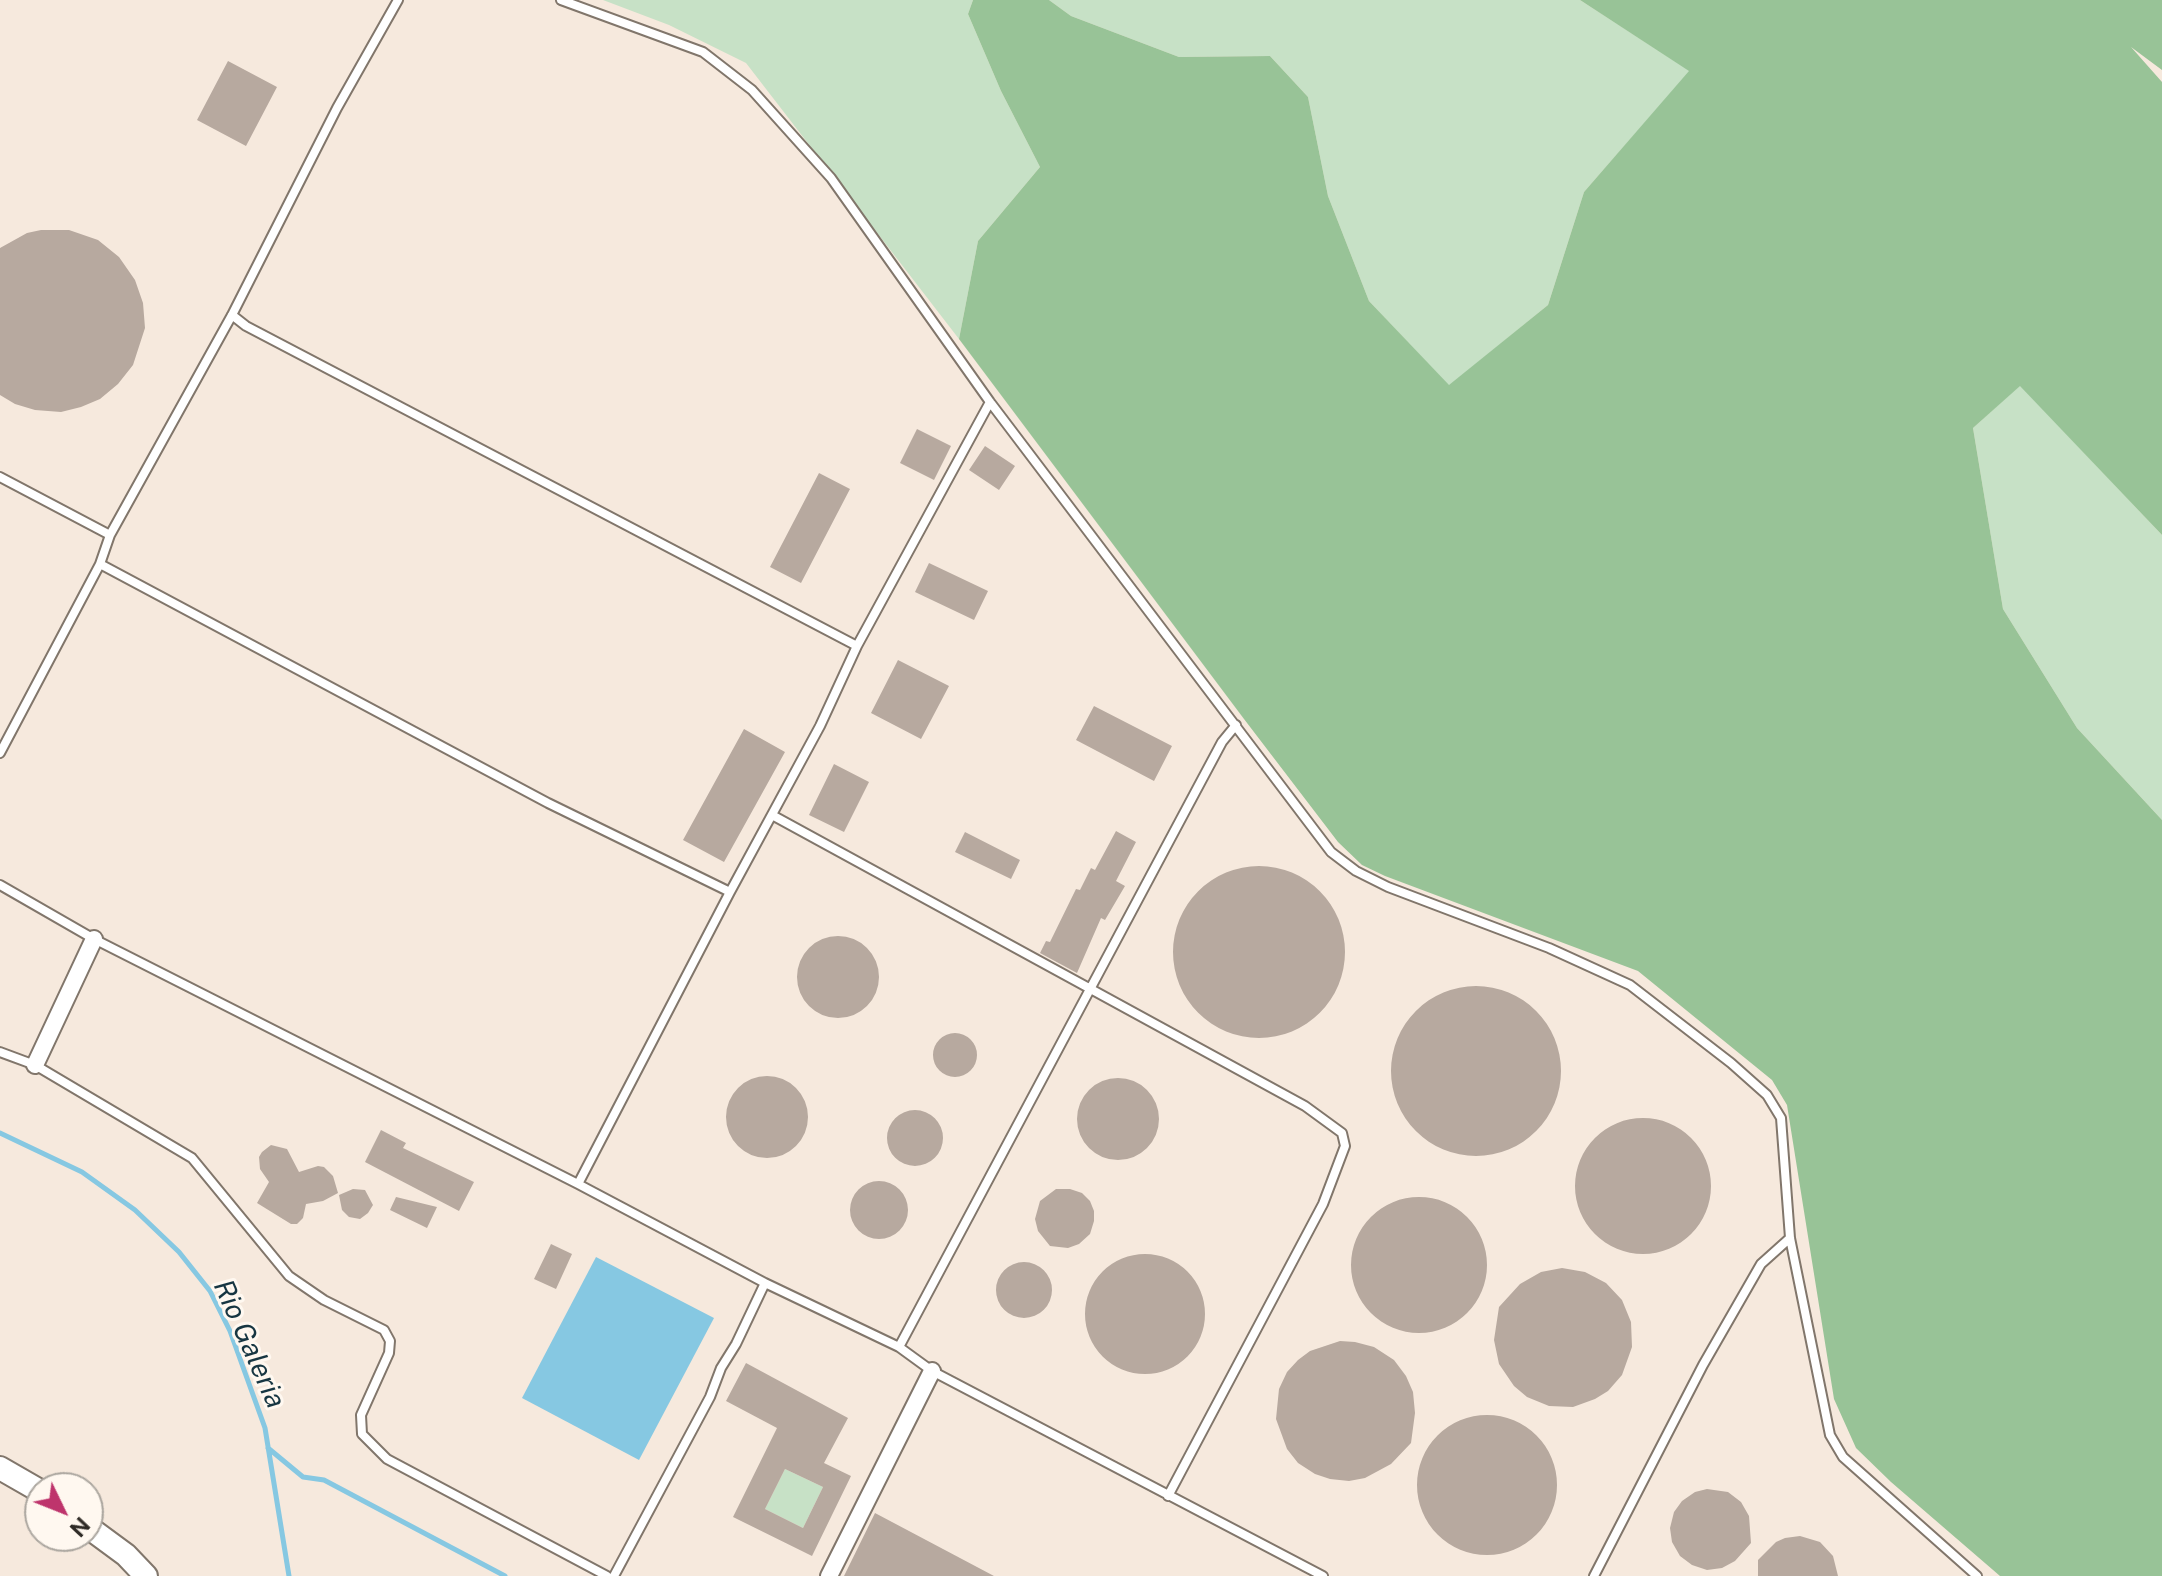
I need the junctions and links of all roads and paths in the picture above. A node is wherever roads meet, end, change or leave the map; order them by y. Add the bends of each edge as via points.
1 (398, 0) edge
2 (561, 0) edge
3 (232, 315) junction
4 (990, 402) junction
5 (0, 477) edge
6 (110, 535) junction
7 (100, 564) junction
8 (857, 646) junction
9 (1236, 725) junction
10 (0, 753) edge
11 (772, 815) junction
12 (0, 885) edge
13 (730, 892) junction
14 (94, 939) junction
15 (1089, 989) junction
16 (0, 1052) edge
17 (35, 1065) junction
18 (578, 1184) junction
19 (1790, 1238) junction
20 (765, 1283) junction
21 (899, 1347) junction
22 (932, 1371) junction
23 (0, 1468) edge
24 (24, 1482) edge
25 (1168, 1496) junction
26 (104, 1539) edge
27 (615, 1573) edge
28 (146, 1576) edge
29 (607, 1576) edge
30 (626, 1576) edge
31 (829, 1576) edge
32 (1323, 1576) edge
33 (1594, 1576) edge
34 (1977, 1576) edge

1 - 3 lane
2 - 4 lane via 703,52 752,90 831,178
3 - 6 lane
3 - 8 lane
4 - 8 lane
4 - 9 lane
5 - 6 lane
6 - 7 lane
7 - 10 lane
7 - 13 lane via 548,803
8 - 11 lane
9 - 15 lane
9 - 19 lane via 1331,852 1356,871 1630,985 1767,1095 1781,1118
11 - 13 lane
11 - 15 lane
12 - 14 lane
13 - 18 lane
14 - 17 street
14 - 18 lane
15 - 21 lane
15 - 25 lane via 1305,1106 1342,1133 1345,1146 1323,1204
16 - 17 lane
17 - 29 lane via 192,1158 289,1276 384,1330 389,1353 361,1415 362,1434 387,1459
18 - 20 lane
19 - 33 lane via 1761,1264
19 - 34 lane via 1830,1435 1843,1457
20 - 21 lane
20 - 27 lane
21 - 22 lane
22 - 25 lane
22 - 31 street
23 - 24 main road
25 - 32 lane
26 - 28 main road
27 - 30 lane

